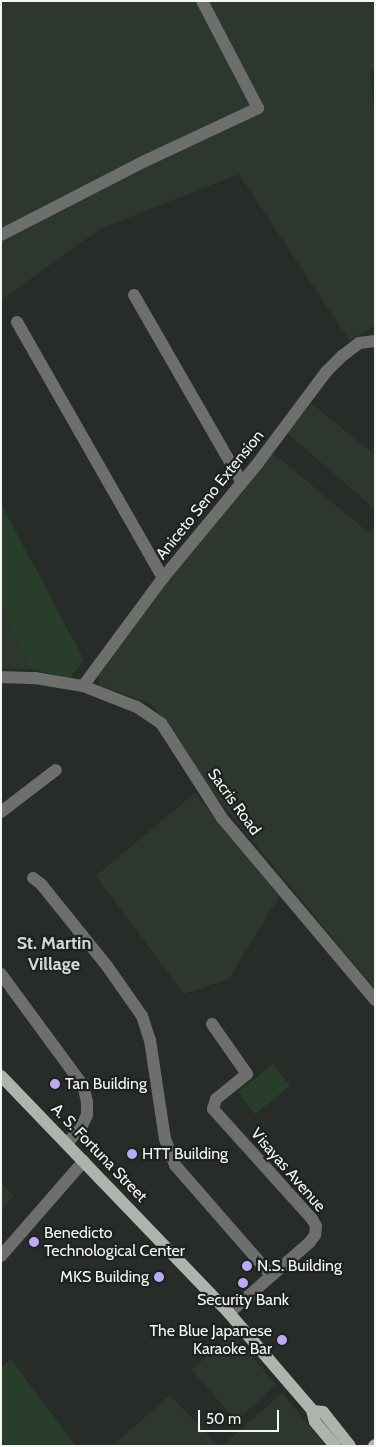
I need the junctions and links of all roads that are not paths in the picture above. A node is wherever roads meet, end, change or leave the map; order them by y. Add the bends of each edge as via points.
1 (202, 1) edge
2 (1, 235) edge
3 (134, 295) dead end
4 (17, 322) dead end
5 (375, 341) edge
6 (242, 481) junction
7 (163, 578) junction
8 (1, 677) edge
9 (83, 686) junction
10 (56, 770) dead end
11 (1, 812) edge
12 (34, 878) dead end
13 (1, 974) edge
14 (375, 1000) edge
15 (212, 1024) dead end
16 (1, 1076) edge
17 (66, 1143) junction
18 (84, 1161) junction
19 (1, 1256) edge
20 (272, 1276) junction
21 (229, 1313) junction
22 (313, 1410) junction
23 (336, 1446) edge
24 (350, 1446) edge

1 - 2 street via 258,108 145,161
3 - 6 street
4 - 7 street
5 - 6 street, Aniceto Seno Extension via 359,343 331,366
6 - 7 street, Aniceto Seno Extension
7 - 9 street, Aniceto Seno Extension
8 - 9 street, Sacris Road via 35,678
9 - 14 street, Sacris Road via 137,707 161,723 222,818
10 - 11 street
12 - 20 street via 107,966 142,1016 150,1040 165,1139 175,1165
13 - 17 street via 84,1089 88,1102 87,1116
15 - 20 street, Visayas Avenue via 247,1074 216,1099 213,1109 316,1226 310,1242
16 - 17 main road, A. S. Fortuna Street
17 - 18 main road, A. S. Fortuna Street
18 - 19 street
18 - 21 main road, A. S. Fortuna Street
20 - 21 street, Visayas Avenue
21 - 22 main road, A. S. Fortuna Street
22 - 23 main road, A. S. Fortuna Street via 315,1422
22 - 24 main road, A. S. Fortuna Street via 323,1412

